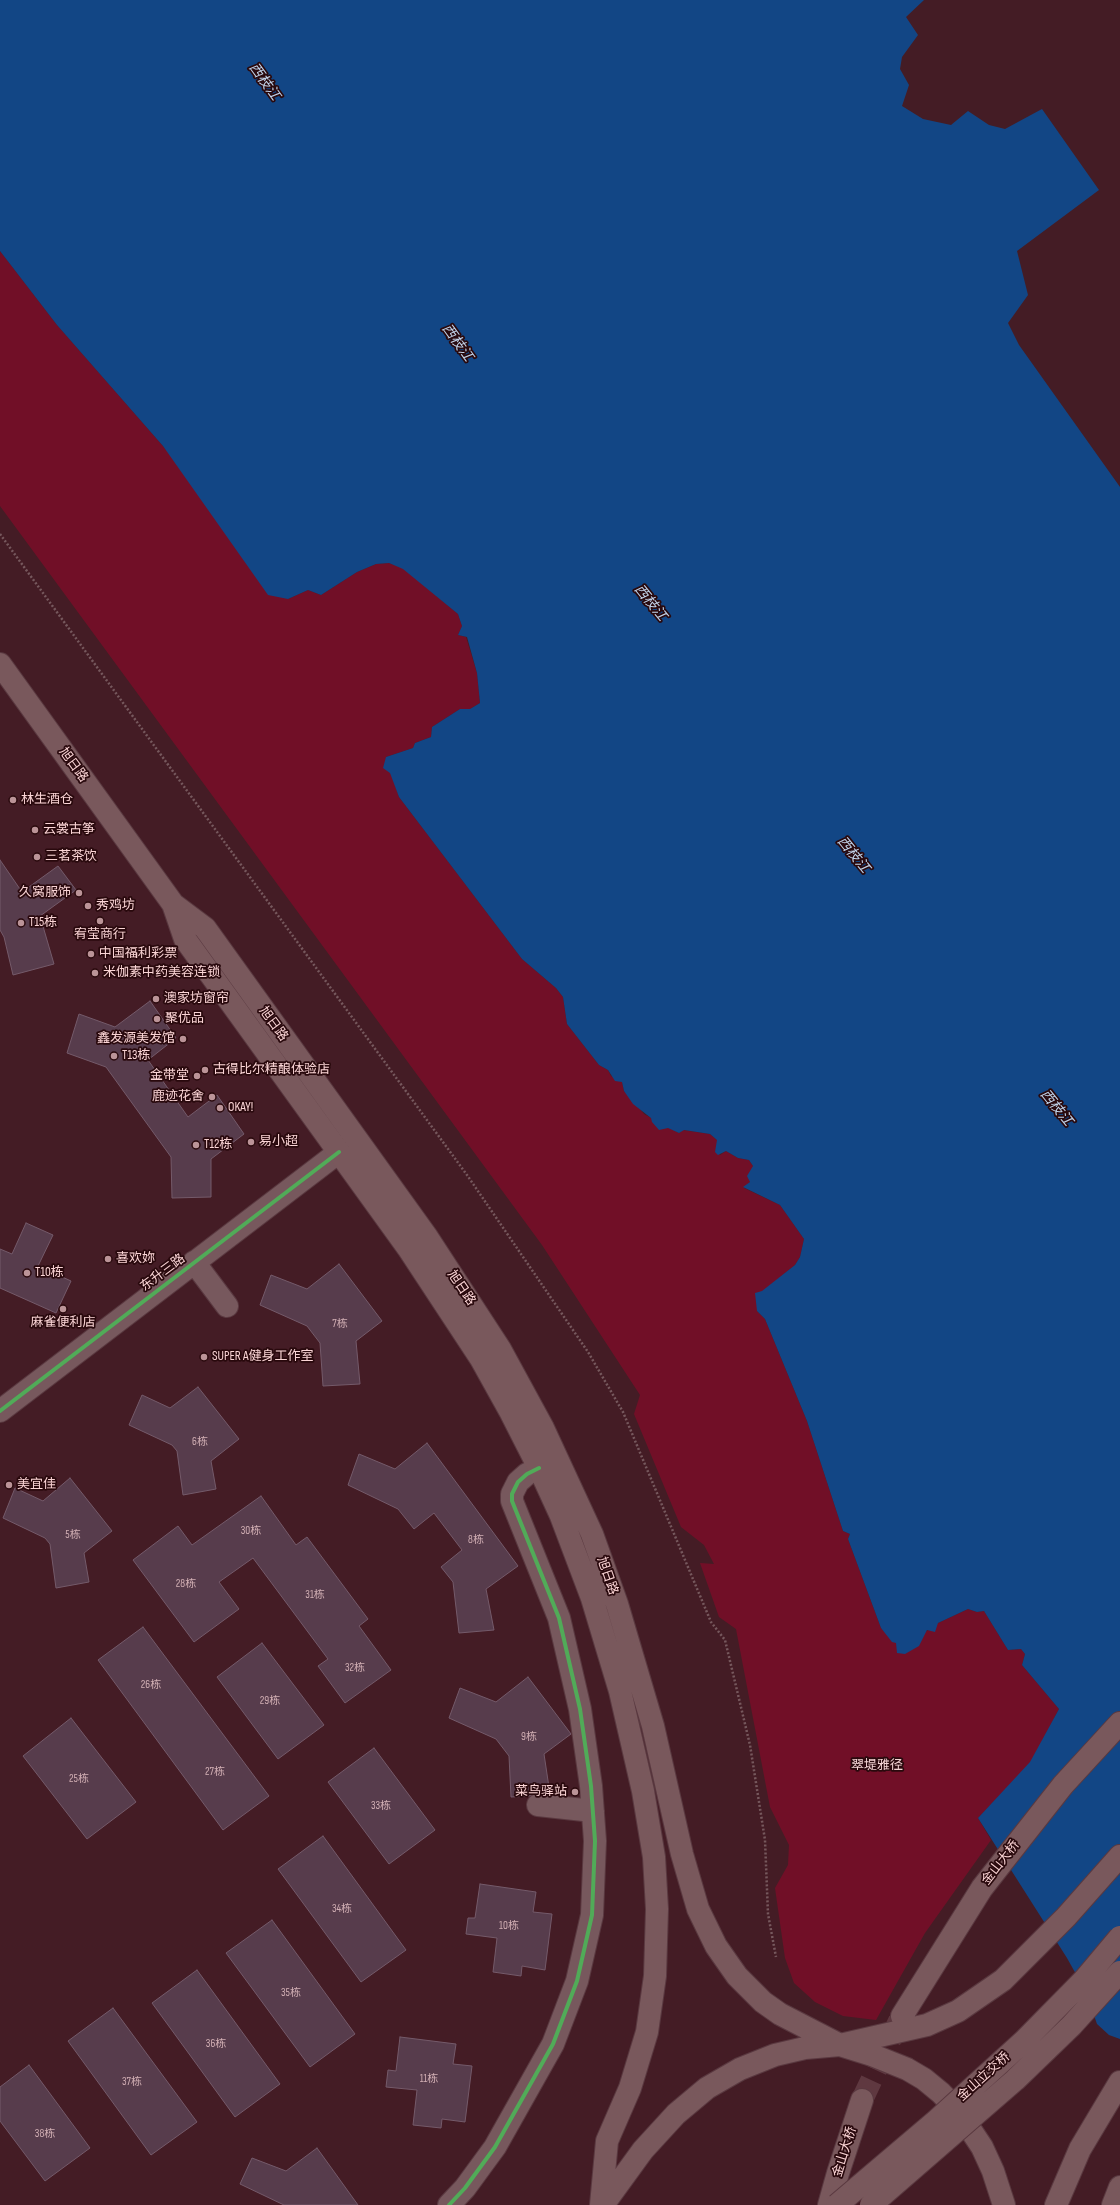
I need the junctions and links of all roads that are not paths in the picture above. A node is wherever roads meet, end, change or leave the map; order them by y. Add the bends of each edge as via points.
1 (0, 664) edge
2 (173, 904) junction
3 (339, 1152) junction
4 (194, 1262) junction
5 (228, 1306) dead end
6 (0, 1410) edge
7 (539, 1468) junction
8 (1120, 1723) edge
9 (538, 1805) dead end
10 (593, 1811) junction
11 (1120, 1856) edge
12 (1120, 1937) edge
13 (1120, 1972) edge
14 (906, 2023) junction
15 (840, 2046) junction
16 (1120, 2082) edge
17 (862, 2100) tunnel mouth
18 (1120, 2187) edge
19 (449, 2205) edge
20 (602, 2205) edge
21 (829, 2205) edge
22 (837, 2205) edge
23 (871, 2205) edge
24 (1004, 2205) edge
25 (1056, 2205) edge
26 (1112, 2205) edge

1 - 2 main road, 旭日路
2 - 3 main road, 旭日路 via 185,939
2 - 15 main road, 旭日路 via 204,928 427,1237 500,1349 543,1428 592,1534 621,1617 653,1726 698,1909 725,1962 749,1989 780,2014
3 - 4 street, 东升三路
3 - 7 main road, 旭日路 via 463,1330 511,1412
4 - 5 street
4 - 6 street, 东升三路
7 - 10 street via 518,1482 512,1494 512,1501 549,1592 564,1637 580,1709
7 - 20 main road, 旭日路 via 583,1571 612,1662 643,1791 654,1857 657,1909 654,1989 647,2032 630,2088 607,2141
8 - 14 main road, 金山大桥 via 1063,1785 982,1888
9 - 10 street
10 - 19 street via 595,1864 592,1915 566,2013 544,2061 495,2147
11 - 14 main road via 1066,1917 1003,1980 958,2011 935,2023
12 - 22 main road, 金山立交桥, bridge via 1084,1980 1024,2041 936,2121
13 - 23 main road, 金山立交桥, bridge via 1072,2025 1015,2080
14 - 15 main road
15 - 20 main road via 806,2048 775,2055 740,2069 707,2088 676,2114 643,2150
15 - 24 main road via 872,2054 907,2070 924,2079 941,2094 962,2117 982,2147
16 - 25 main road via 1075,2159
17 - 21 main road, 金山大桥 via 847,2141
18 - 26 main road

